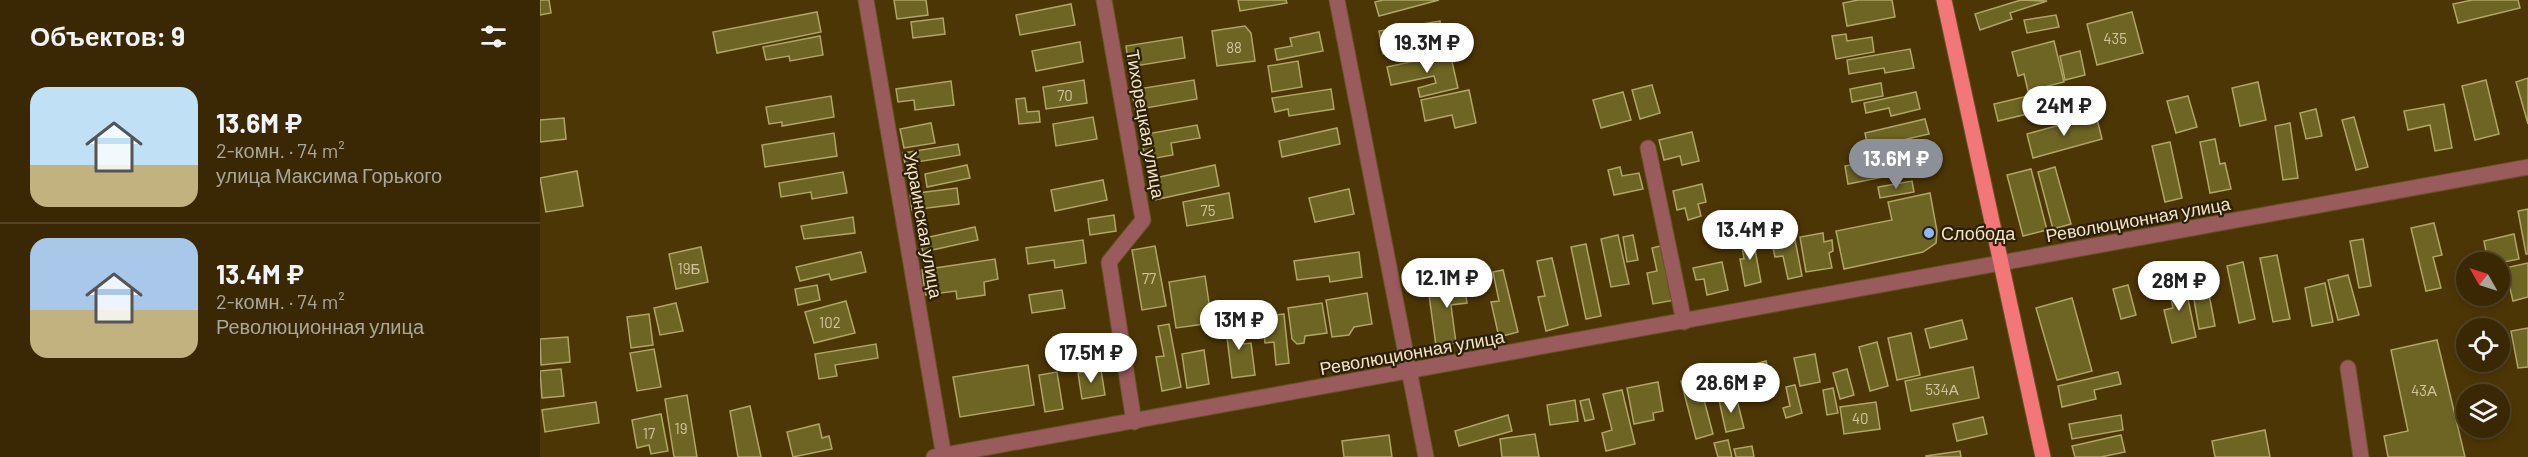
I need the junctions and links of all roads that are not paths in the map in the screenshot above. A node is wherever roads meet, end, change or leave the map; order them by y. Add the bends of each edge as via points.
1 (866, 0) edge
2 (1104, 0) edge
3 (1337, 0) edge
4 (1944, 0) edge
5 (1648, 148) dead end
6 (2528, 167) edge
7 (2001, 264) junction
8 (1684, 322) junction
9 (2348, 368) dead end
10 (1409, 372) junction
11 (1134, 422) junction
12 (940, 456) edge
13 (1426, 457) edge
14 (2043, 457) edge
15 (2361, 457) edge

1 - 12 street, Украинская улица
2 - 11 street, Тихорецкая улица via 1143,220 1109,262
3 - 10 street
4 - 7 main road
5 - 8 street
6 - 7 street, Революционная улица
7 - 8 street, Революционная улица
7 - 14 main road
8 - 10 street, Революционная улица
9 - 15 street
10 - 11 street, Революционная улица
10 - 13 street
11 - 12 street, Революционная улица

